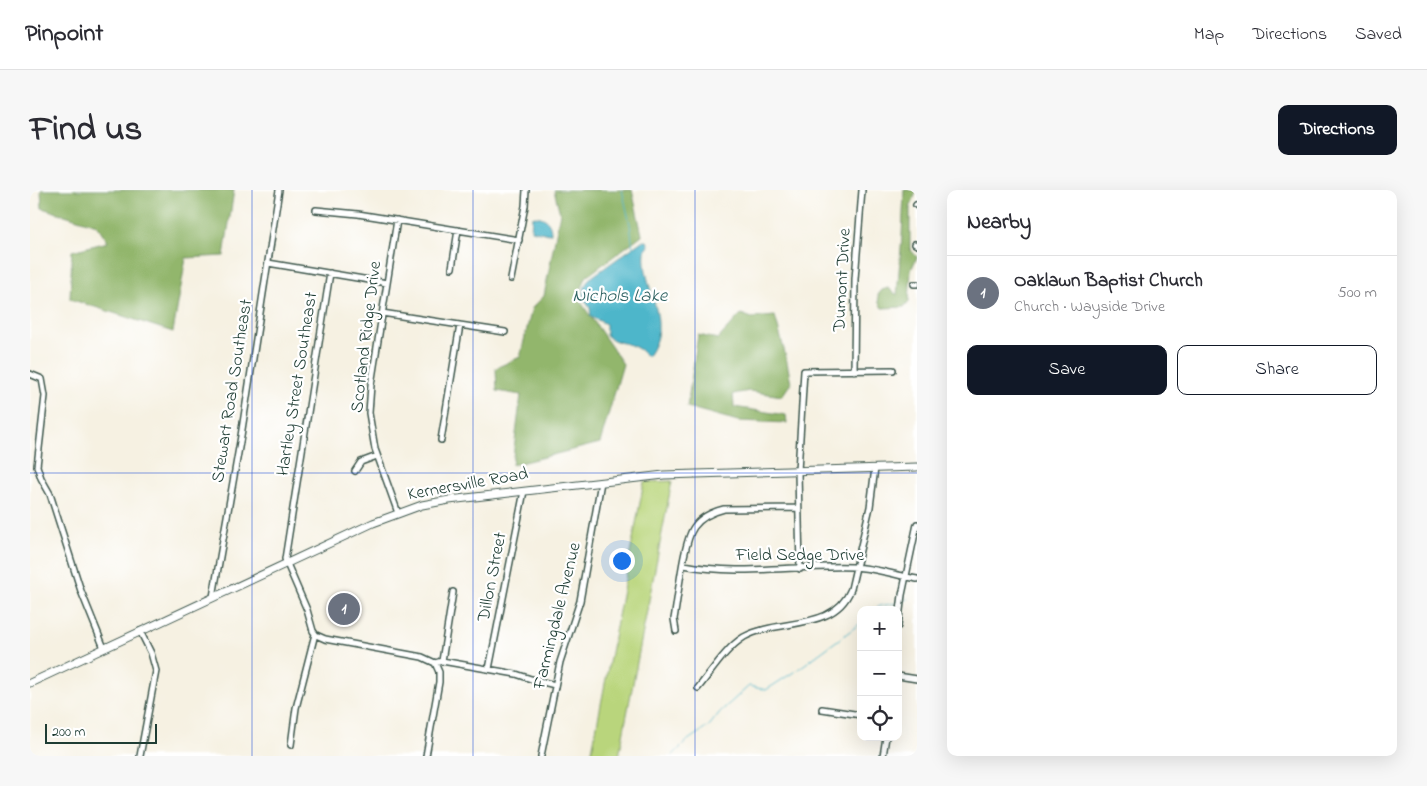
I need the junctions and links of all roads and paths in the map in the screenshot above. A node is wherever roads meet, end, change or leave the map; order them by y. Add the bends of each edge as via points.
1 (279, 190) edge
2 (526, 190) edge
3 (862, 190) edge
4 (316, 210) dead end
5 (397, 220) junction
6 (458, 230) junction
7 (519, 240) junction
8 (268, 263) junction
9 (452, 268) dead end
10 (330, 273) junction
11 (511, 279) dead end
12 (387, 283) junction
13 (382, 313) junction
14 (460, 325) junction
15 (505, 332) dead end
16 (893, 370) dead end
17 (854, 371) junction
18 (30, 374) edge
19 (441, 440) dead end
20 (378, 456) junction
21 (917, 467) edge
22 (875, 468) junction
23 (355, 471) dead end
24 (798, 471) junction
25 (601, 482) junction
26 (524, 490) junction
27 (798, 508) junction
28 (398, 513) junction
29 (917, 524) edge
30 (286, 562) junction
31 (684, 565) junction
32 (856, 567) junction
33 (800, 569) junction
34 (907, 577) junction
35 (917, 579) edge
36 (453, 592) dead end
37 (213, 597) junction
38 (901, 606) edge
39 (140, 631) junction
40 (676, 631) dead end
41 (315, 634) junction
42 (104, 648) junction
43 (442, 661) junction
44 (435, 663) junction
45 (489, 669) junction
46 (902, 676) edge
47 (917, 678) edge
48 (30, 683) edge
49 (554, 684) junction
50 (698, 688) dead end
51 (822, 709) dead end
52 (857, 714) edge
53 (885, 741) edge
54 (291, 745) dead end
55 (140, 756) edge
56 (426, 756) edge
57 (540, 756) edge
58 (883, 756) edge

1 - 8 street, Stewart Road Southeast
2 - 7 street
3 - 17 street, Dumont Drive via 855,270
4 - 5 street
5 - 6 street
5 - 12 street, Scotland Ridge Drive
6 - 7 street
6 - 9 street
7 - 11 street
8 - 10 street, Hartley Street Southeast
8 - 37 street, Stewart Road Southeast
10 - 12 street
10 - 30 street, Hartley Street Southeast
12 - 13 street, Scotland Ridge Drive
13 - 14 street
13 - 20 street, Scotland Ridge Drive via 369,403 371,431
14 - 15 street
14 - 19 street
16 - 17 street
17 - 24 street via 804,371
18 - 42 street via 42,379 45,389 36,461 38,471 50,494 81,591
20 - 23 street via 362,462
20 - 28 street, Scotland Ridge Drive
21 - 22 main road, Kernersville Road
22 - 24 main road, Kernersville Road
22 - 32 street
24 - 25 main road, Kernersville Road via 664,474
24 - 27 street
25 - 26 main road, Kernersville Road
25 - 49 street, Farmingdale Avenue via 580,601
26 - 28 main road, Kernersville Road via 449,500
26 - 45 street, Dillon Street
27 - 31 street via 724,510 707,515 691,532
27 - 33 street
28 - 30 main road, Kernersville Road
29 - 34 street
30 - 37 main road, Kernersville Road
30 - 41 street
31 - 33 street, Field Sedge Drive via 716,570
31 - 40 street via 674,620
32 - 33 street, Field Sedge Drive
32 - 34 street, Field Sedge Drive
32 - 50 street via 849,594 838,609 822,617 744,637
34 - 35 street, Field Sedge Drive
34 - 38 street
36 - 43 street
37 - 39 main road, Kernersville Road
39 - 42 main road, Kernersville Road
39 - 55 street via 156,671
41 - 44 street via 325,639 422,657
41 - 54 street via 296,708
42 - 48 main road, Kernersville Road
43 - 44 street
43 - 45 street
44 - 56 street via 439,672
45 - 49 street
46 - 47 street
49 - 57 street, Farmingdale Avenue
51 - 52 street
53 - 58 street

